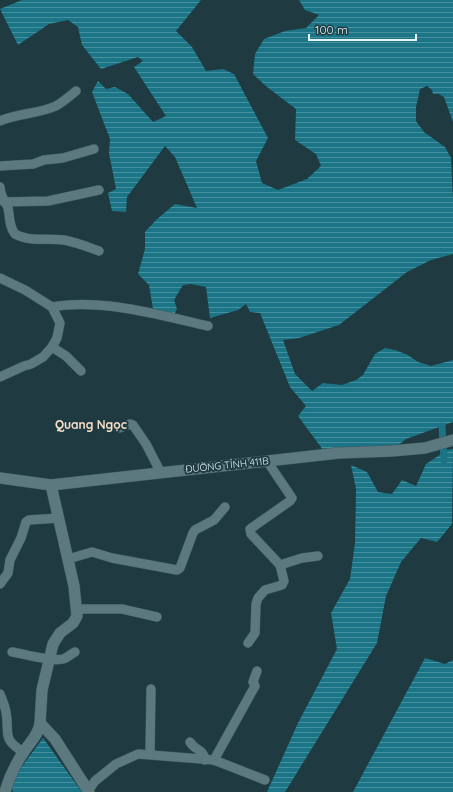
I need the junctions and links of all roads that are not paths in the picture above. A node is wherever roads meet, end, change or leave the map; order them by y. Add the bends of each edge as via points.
1 (76, 90) dead end
2 (0, 121) edge
3 (94, 149) dead end
4 (0, 166) edge
5 (0, 187) edge
6 (99, 190) dead end
7 (4, 202) junction
8 (99, 251) dead end
9 (0, 278) edge
10 (52, 307) junction
11 (208, 326) dead end
12 (52, 347) junction
13 (82, 371) dead end
14 (0, 377) edge
15 (119, 428) dead end
16 (453, 440) edge
17 (268, 461) junction
18 (161, 472) junction
19 (0, 478) edge
20 (51, 484) junction
21 (226, 507) dead end
22 (59, 518) junction
23 (318, 556) dead end
24 (68, 559) junction
25 (280, 565) junction
26 (0, 584) edge
27 (77, 609) junction
28 (157, 617) dead end
29 (248, 643) dead end
30 (12, 652) dead end
31 (75, 652) dead end
32 (49, 659) junction
33 (257, 671) dead end
34 (150, 688) dead end
35 (0, 694) edge
36 (40, 723) junction
37 (190, 742) dead end
38 (0, 743) edge
39 (11, 743) junction
40 (24, 752) junction
41 (150, 754) junction
42 (210, 760) junction
43 (265, 780) dead end
44 (5, 792) edge
45 (88, 792) edge

1 - 2 street via 55,106
3 - 4 street via 33,164
5 - 7 street via 0,195
6 - 7 street via 48,201
7 - 8 street via 12,231 19,236 64,240
9 - 10 street
10 - 11 street via 72,304 98,305
10 - 12 street via 60,323
12 - 13 street
12 - 14 street via 43,357 31,364
15 - 18 street via 133,425
16 - 17 main road, ĐƯỜNG TỈNH 411B via 425,448 339,453
17 - 18 main road, ĐƯỜNG TỈNH 411B
17 - 25 street via 292,498 250,529 251,534
18 - 20 main road, ĐƯỜNG TỈNH 411B
19 - 20 main road, ĐƯỜNG TỈNH 411B
20 - 22 main road
21 - 24 street via 214,520 195,530 177,570 92,552
22 - 24 main road
22 - 26 street via 26,522 10,560 8,573
23 - 25 street
24 - 27 main road
25 - 29 street via 284,583 265,590 258,598 255,633
27 - 28 street via 122,610
27 - 32 main road via 73,623 60,633 53,644
30 - 32 street
31 - 32 street via 64,659
32 - 36 main road via 42,690
33 - 42 street via 253,682 255,686
34 - 41 street
35 - 39 street via 6,712 8,739
36 - 40 main road via 37,734
36 - 45 main road via 55,739
37 - 42 street
38 - 39 street
39 - 40 street
40 - 44 main road via 11,773
41 - 42 street
41 - 45 street via 138,754 116,764 95,781
42 - 43 street

